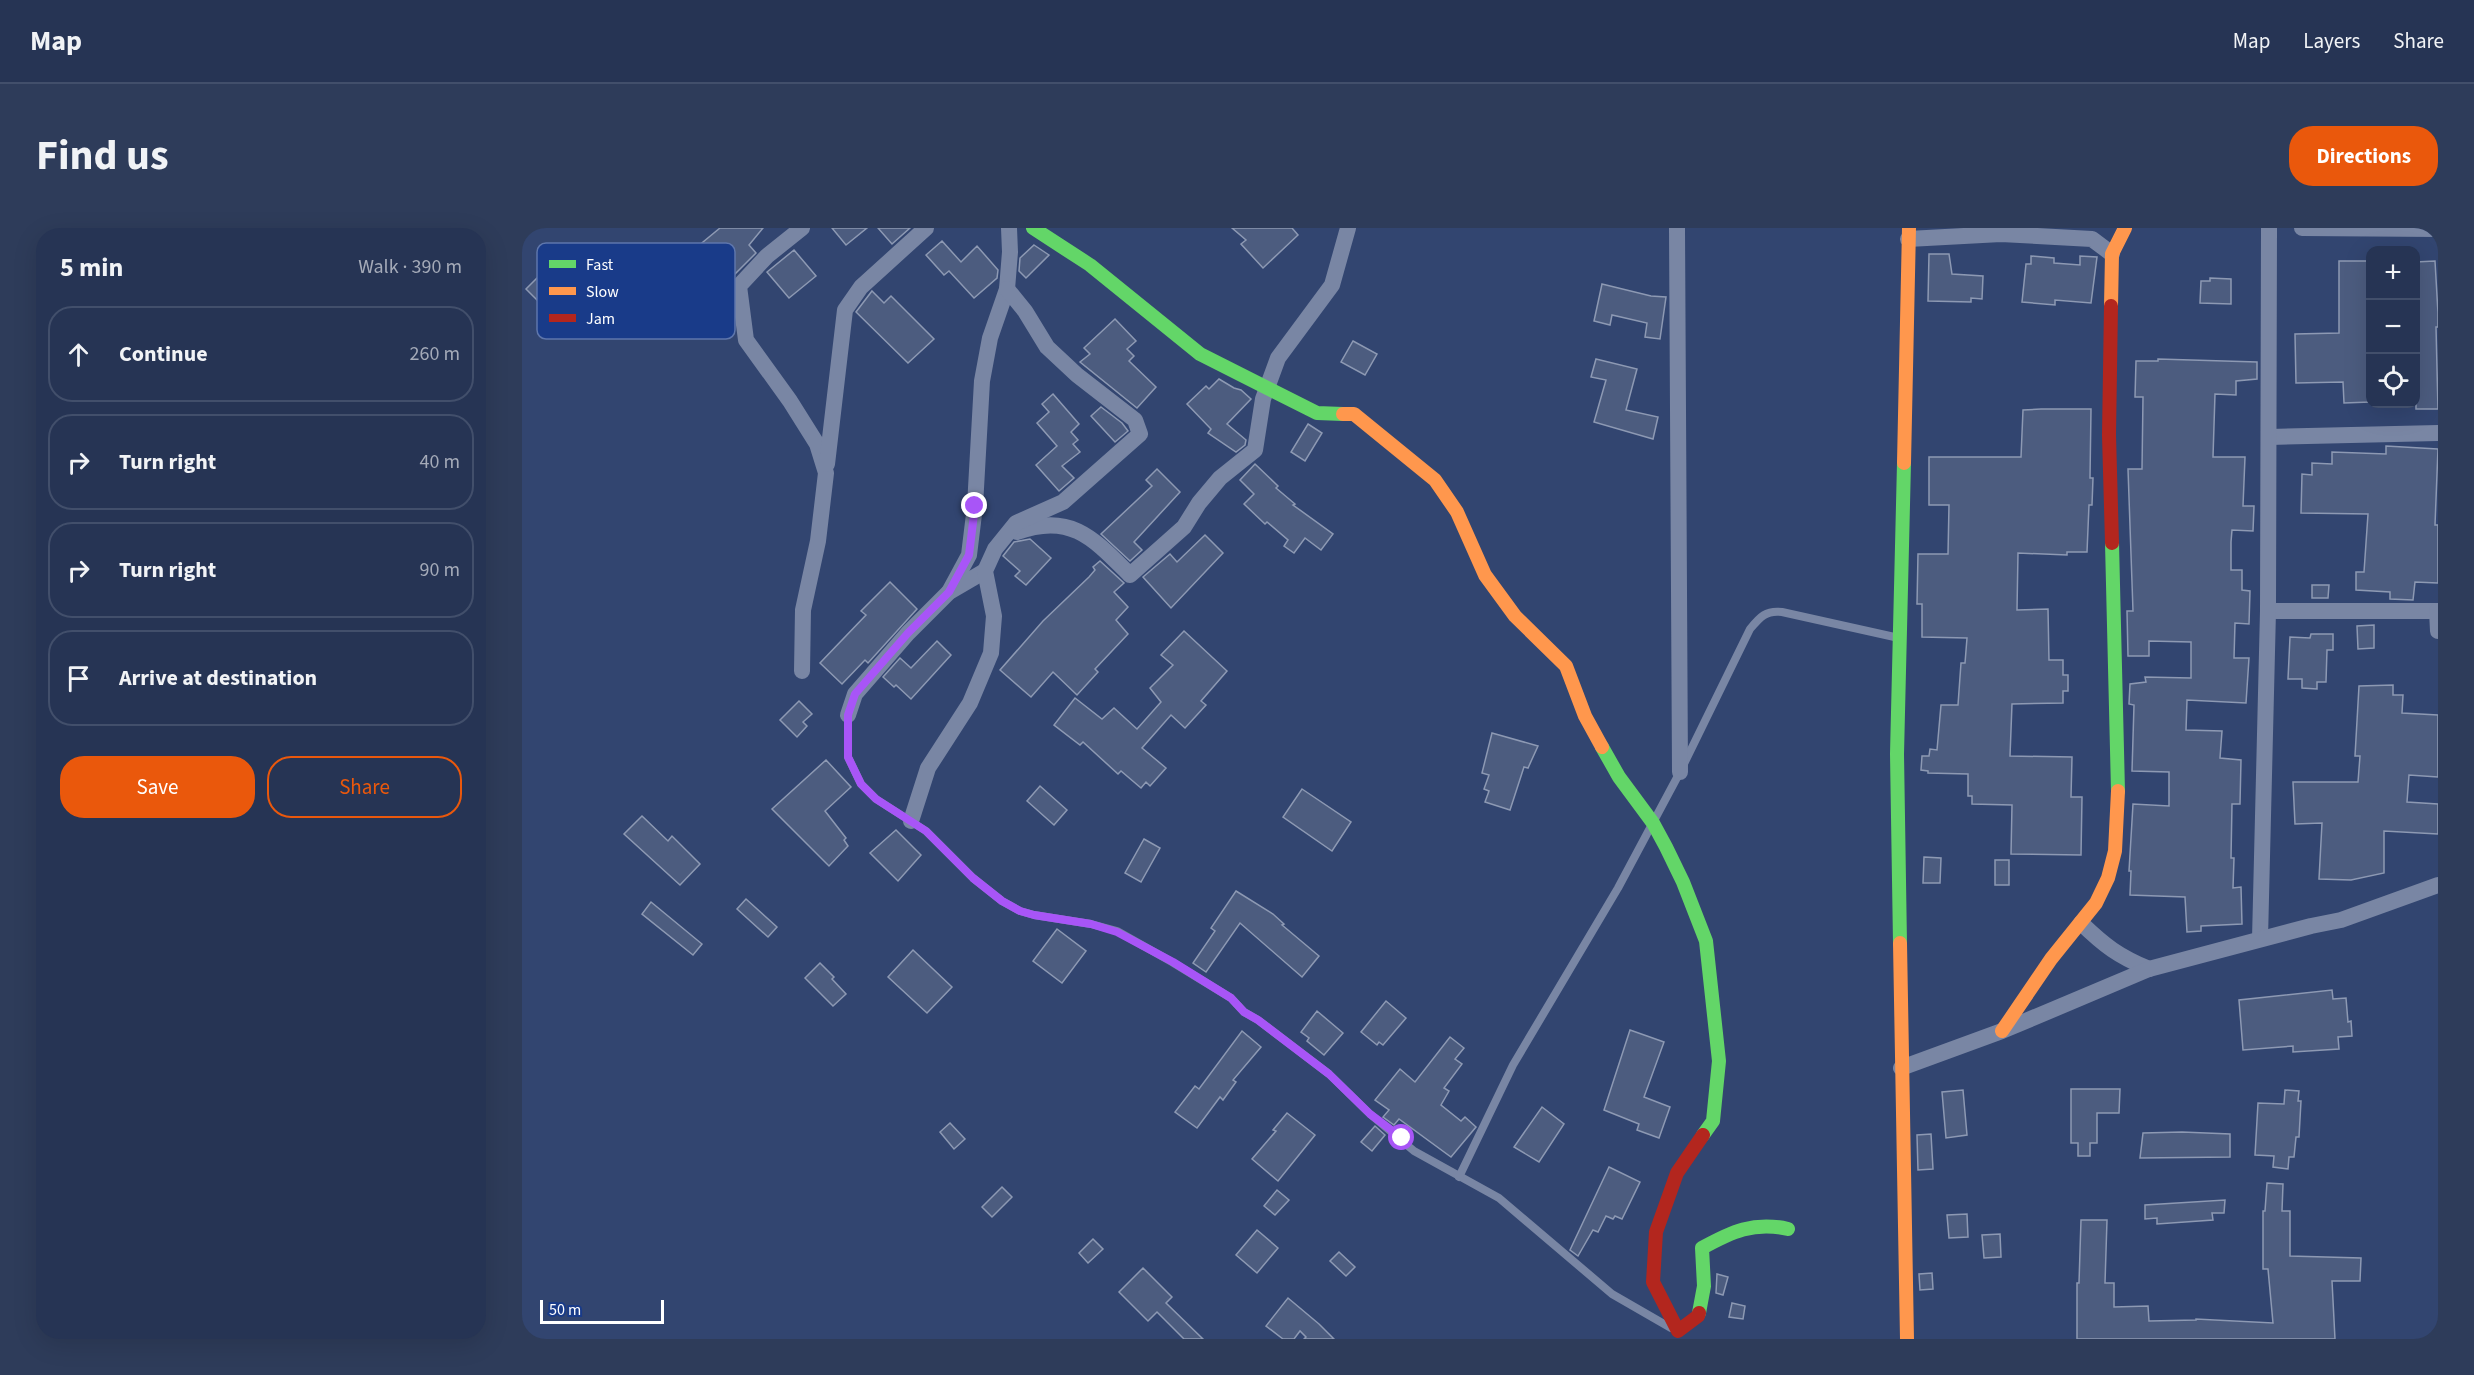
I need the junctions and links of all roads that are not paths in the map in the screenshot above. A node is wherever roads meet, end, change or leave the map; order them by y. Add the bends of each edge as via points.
1 (802, 228) edge
2 (926, 228) edge
3 (1009, 228) edge
4 (1033, 228) edge
5 (1348, 228) edge
6 (1677, 228) edge
7 (2125, 228) edge
8 (2269, 228) edge
9 (2302, 228) edge
10 (2438, 229) edge
11 (1909, 233) edge
12 (2112, 254) junction
13 (1007, 289) junction
14 (1267, 388) junction
15 (2438, 433) edge
16 (2270, 437) junction
17 (826, 473) junction
18 (995, 549) junction
19 (985, 571) junction
20 (949, 592) junction
21 (2268, 611) junction
22 (2437, 611) edge
23 (2438, 631) edge
24 (1899, 638) junction
25 (802, 671) dead end
26 (848, 715) joint
27 (1680, 772) junction
28 (911, 821) junction
29 (1653, 823) junction
30 (2438, 885) edge
31 (2081, 923) junction
32 (2260, 939) junction
33 (2149, 969) junction
34 (2002, 1031) junction
35 (1901, 1068) junction
36 (1459, 1177) junction
37 (1788, 1229) dead end
38 (1681, 1335) edge
39 (1907, 1339) edge

1 - 17 street via 767,256 739,286 746,340 817,444
2 - 17 street via 861,287 845,310
3 - 13 street
4 - 14 street via 1090,265 1200,354
5 - 14 street via 1332,285 1278,358
6 - 27 street
7 - 12 street
8 - 16 street
9 - 10 street
11 - 12 street via 2092,239
11 - 24 street
12 - 31 street via 2109,435 2118,786 2115,851 2108,878
13 - 18 street via 1047,347 1135,420 1140,434 1063,502 1016,523
13 - 20 street via 990,338 982,381 969,555
14 - 18 street via 1255,450 1220,478 1184,527 1130,575 1112,556 1066,525 1039,525 1018,532
14 - 29 street via 1317,414 1354,414 1435,480 1457,512 1485,575 1515,615 1566,666 1585,716 1613,767
15 - 16 street
16 - 21 street
17 - 25 street via 818,541 803,610
18 - 19 street
19 - 20 street
19 - 28 street via 994,616 991,653 970,703 927,768
20 - 26 street via 855,694
21 - 22 street
21 - 32 street
22 - 23 street
24 - 27 lane via 1782,612 1760,617 1750,629
24 - 35 street
26 - 28 lane via 848,757 861,784 876,799
27 - 29 lane
28 - 36 lane via 973,878 1020,911 1117,932 1231,998 1244,1012 1329,1074 1414,1150
29 - 36 lane via 1513,1065
29 - 38 street via 1683,882 1706,941 1719,1061 1713,1121 1677,1173 1656,1232 1653,1282
30 - 32 street via 2341,920
31 - 33 street via 2122,958
31 - 34 street
32 - 33 street
33 - 34 street
34 - 35 street
35 - 39 street
36 - 38 lane via 1498,1198 1612,1294
37 - 38 street via 1770,1223 1738,1229 1702,1248 1704,1286 1698,1316

